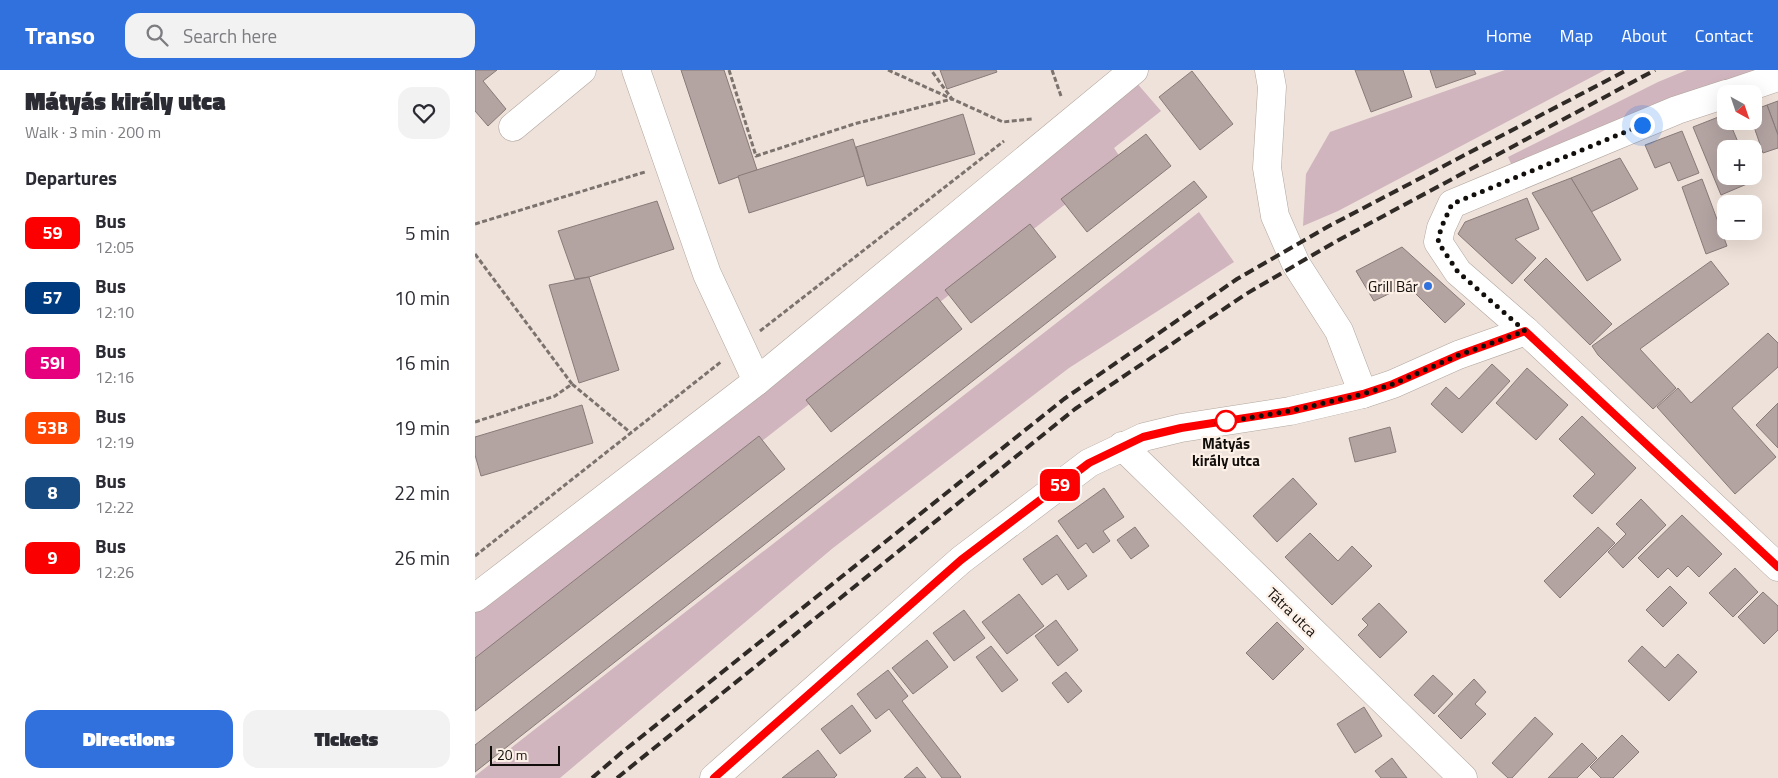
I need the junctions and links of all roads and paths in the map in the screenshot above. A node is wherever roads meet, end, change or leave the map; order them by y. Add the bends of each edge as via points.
1 (583, 70) edge
2 (636, 70) edge
3 (729, 70) edge
4 (888, 70) edge
5 (931, 70) edge
6 (1052, 70) edge
7 (1134, 70) edge
8 (1269, 70) edge
9 (1778, 78) edge
10 (1756, 85) edge
11 (1067, 90) dead end
12 (1061, 96) junction
13 (1717, 97) edge
14 (952, 99) junction
15 (1054, 102) dead end
16 (1039, 114) dead end
17 (513, 127) dead end
18 (669, 164) junction
19 (475, 224) edge
20 (475, 254) edge
21 (1525, 331) junction
22 (757, 381) junction
23 (572, 384) junction
24 (1363, 394) junction
25 (475, 422) edge
26 (631, 433) dead end
27 (1122, 446) junction
28 (1778, 567) edge
29 (475, 598) edge
30 (714, 778) edge
31 (1463, 778) edge

1 - 17 street
2 - 18 street
3 - 14 path via 756,156 854,124
4 - 14 path
5 - 14 path
6 - 12 path
7 - 22 street
8 - 24 street via 1272,87 1267,168 1275,216 1296,264 1339,331
9 - 10 street
11 - 12 path
12 - 15 path
13 - 21 street via 1677,110 1452,204 1438,242 1458,272
14 - 16 path via 1003,122 1032,120
18 - 19 path
18 - 22 street via 707,274
20 - 23 path
21 - 24 street
21 - 28 street
22 - 29 street
23 - 25 path via 555,396
23 - 26 path
24 - 27 street via 1290,411 1181,428
27 - 30 street via 1089,463 961,560
27 - 31 street, Tátra utca

